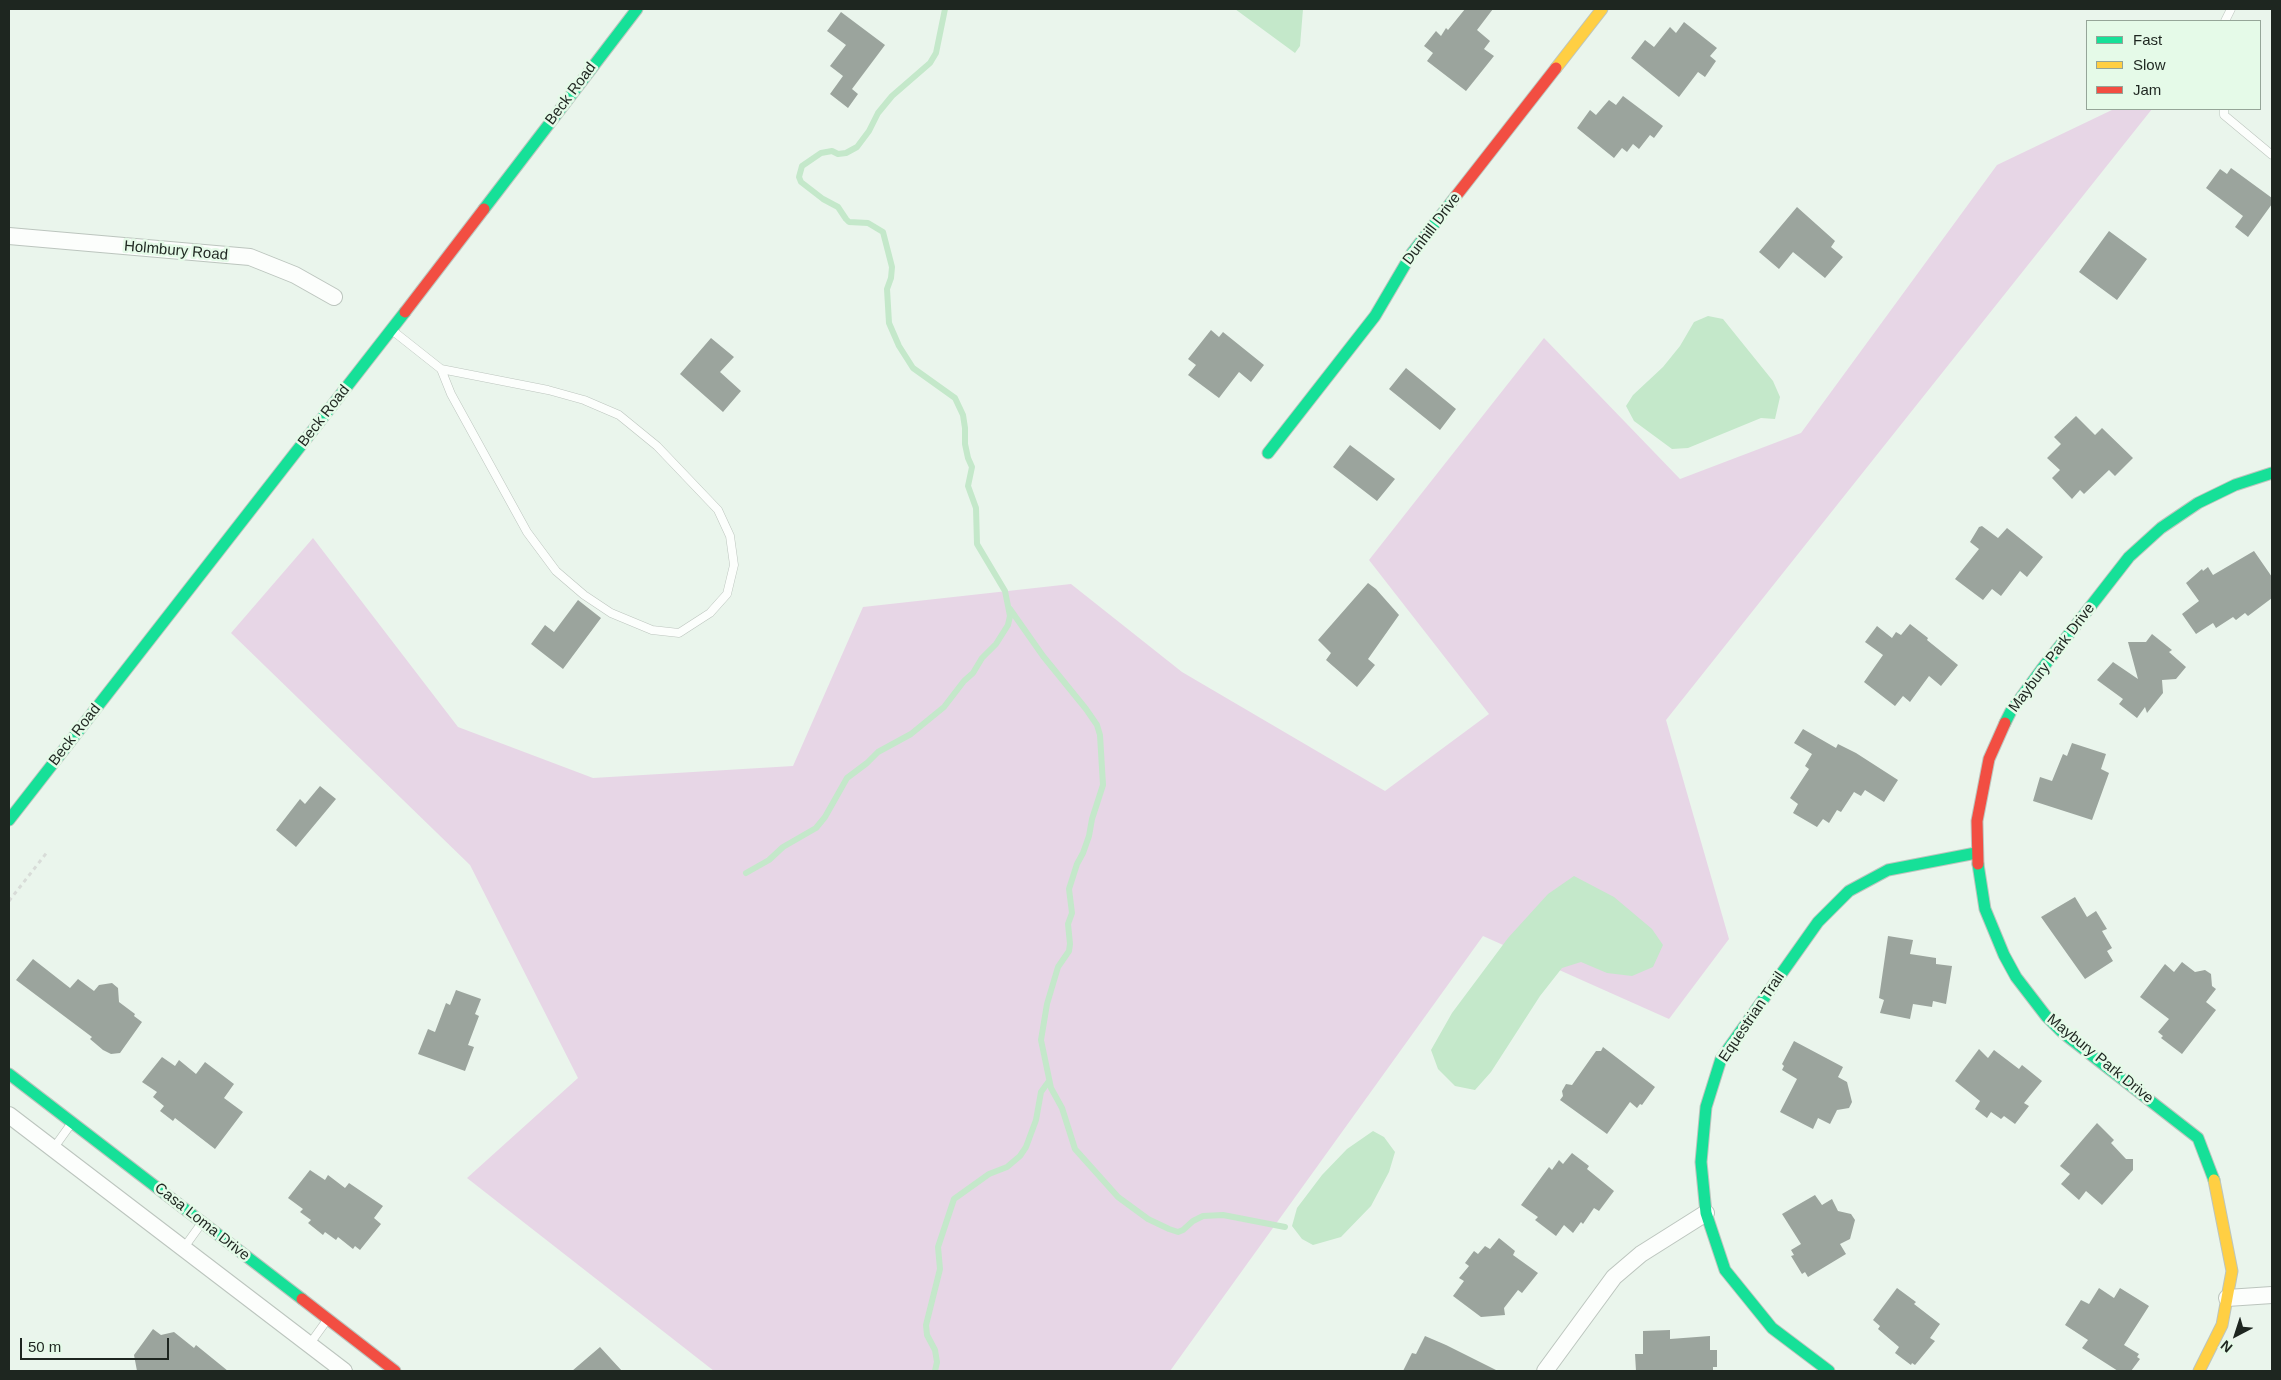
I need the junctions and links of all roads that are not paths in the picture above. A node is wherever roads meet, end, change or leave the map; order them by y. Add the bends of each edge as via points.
1 (637, 9) edge
2 (1602, 9) edge
3 (2224, 110) edge
4 (2272, 155) edge
5 (9, 238) edge
6 (334, 297) dead end
7 (391, 330) junction
8 (441, 370) junction
9 (1268, 453) dead end
10 (2272, 473) edge
11 (9, 820) edge
12 (1976, 852) junction
13 (9, 1074) edge
14 (9, 1115) edge
15 (72, 1123) junction
16 (53, 1149) junction
17 (1706, 1213) junction
18 (202, 1223) junction
19 (183, 1249) junction
20 (2272, 1295) edge
21 (2227, 1298) junction
22 (328, 1320) junction
23 (309, 1345) junction
24 (344, 1371) edge
25 (395, 1371) edge
26 (1545, 1371) edge
27 (1829, 1371) edge
28 (2199, 1371) edge

1 - 7 street, Beck Road
2 - 9 street, Dunhill Drive via 1412,253 1375,316
3 - 4 lane via 2224,115
5 - 6 street, Holmbury Road via 250,257 295,275
7 - 8 lane
7 - 11 street, Beck Road
8 - 8 lane via 527,532 556,571 584,596 652,630 680,633 710,613 727,594 734,565 730,536 718,510 657,446 618,416 584,400
10 - 12 street, Maybury Park Drive via 2215,494 2161,528 2129,557 2064,640 2012,711 1992,751 1980,799
12 - 17 street, Equestrian Trail via 1888,870 1849,891 1818,922 1721,1059 1706,1107 1702,1152
12 - 21 street, Maybury Park Drive via 1985,909 2004,956 2029,996 2063,1033 2198,1138 2213,1173 2232,1271
13 - 15 street, Casa Loma Drive
14 - 16 street
15 - 16 lane
15 - 18 street, Casa Loma Drive
16 - 19 street
17 - 26 street via 1640,1254 1614,1277
17 - 27 street, Equestrian Trail via 1725,1270 1772,1328
18 - 19 lane
18 - 22 street, Casa Loma Drive
19 - 23 street
20 - 21 street
21 - 28 street, Maybury Park Drive via 2222,1325
22 - 23 lane
22 - 25 street, Casa Loma Drive
23 - 24 street

